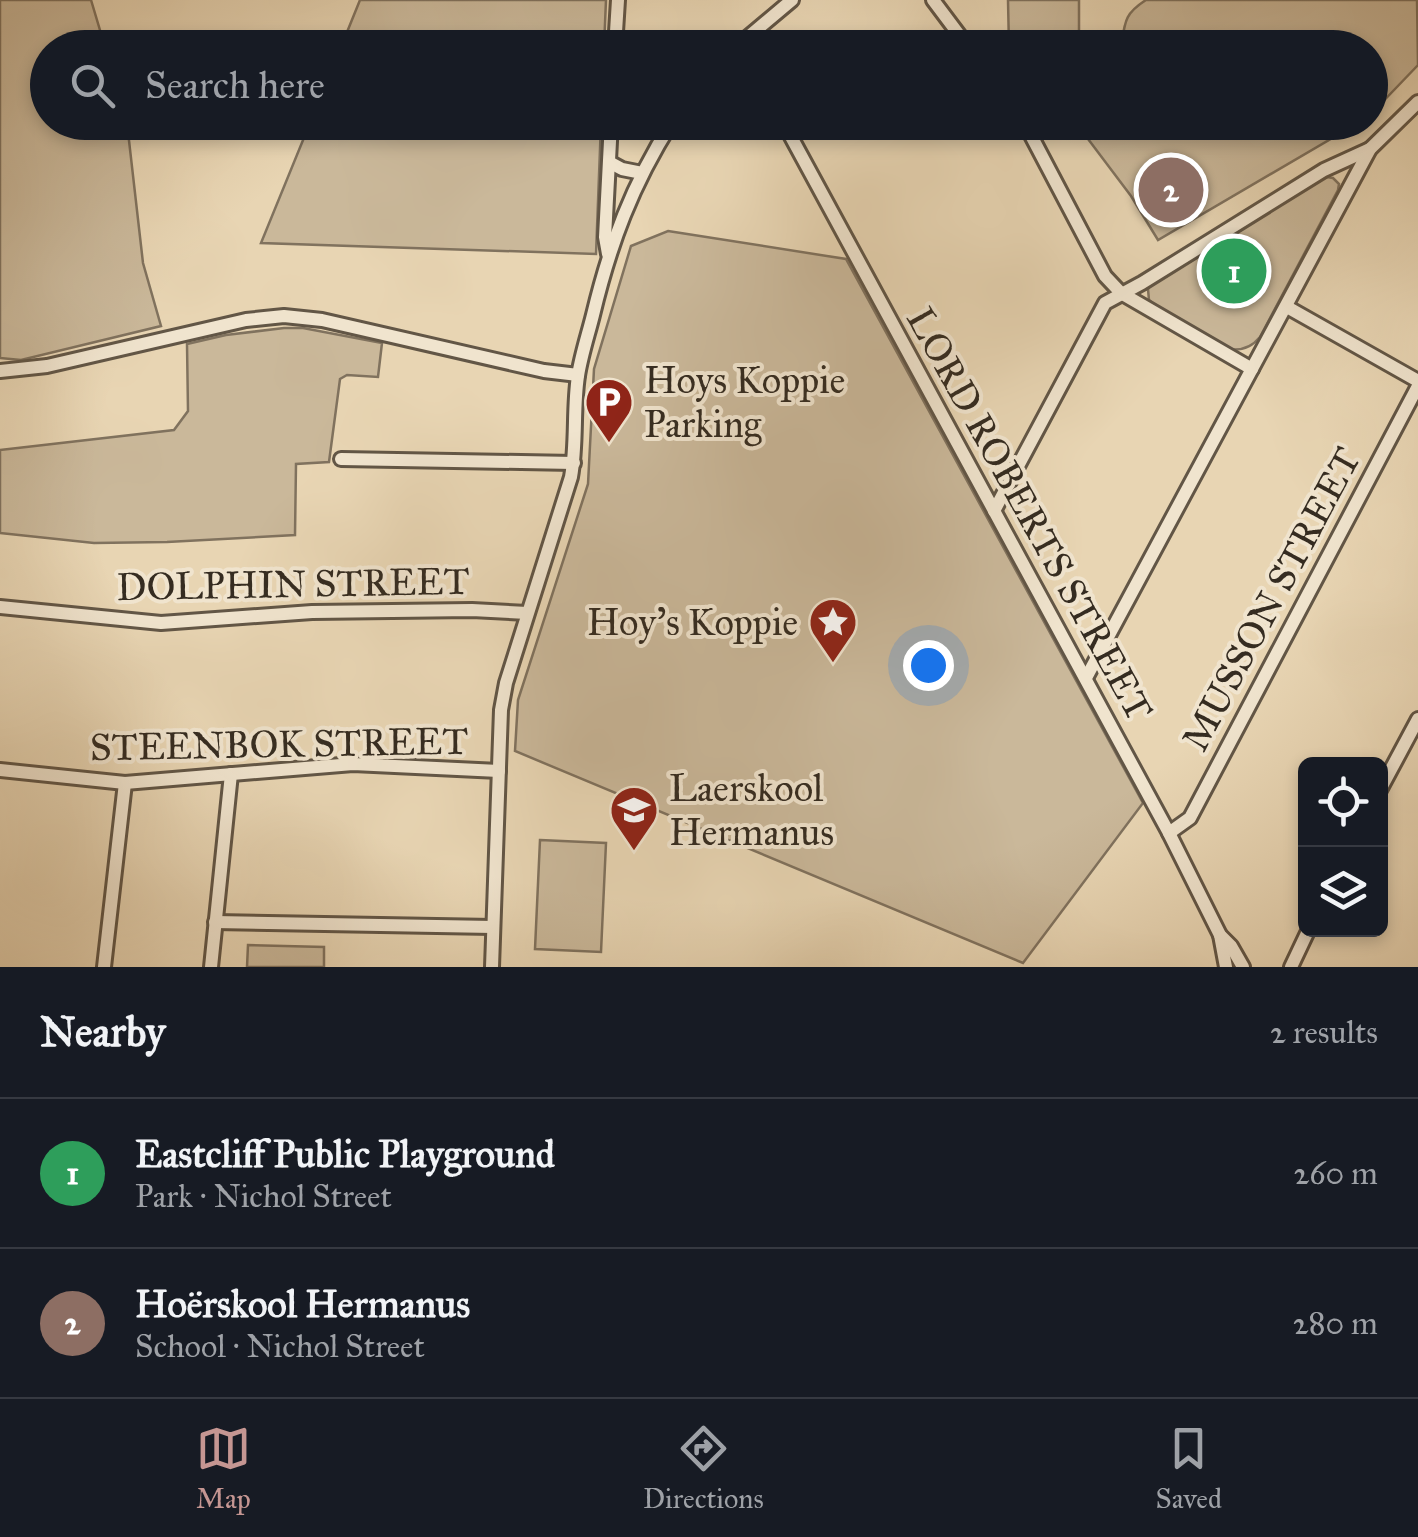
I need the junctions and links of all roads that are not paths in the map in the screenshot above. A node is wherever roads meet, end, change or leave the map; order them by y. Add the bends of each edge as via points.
1 (618, 0) edge
2 (792, 0) edge
3 (933, 0) edge
4 (617, 30) edge
5 (756, 30) edge
6 (956, 30) edge
7 (1418, 102) edge
8 (1388, 131) edge
9 (610, 140) edge
10 (661, 140) edge
11 (793, 140) edge
12 (1034, 140) edge
13 (1379, 140) edge
14 (1370, 149) junction
15 (608, 162) junction
16 (642, 173) junction
17 (608, 257) junction
18 (1120, 293) junction
19 (1287, 306) junction
20 (1252, 369) junction
21 (0, 372) edge
22 (578, 375) junction
23 (1418, 384) edge
24 (341, 459) dead end
25 (574, 463) junction
26 (994, 511) junction
27 (0, 607) edge
28 (527, 613) junction
29 (1086, 678) junction
30 (1418, 720) edge
31 (0, 770) edge
32 (499, 771) junction
33 (231, 774) junction
34 (1388, 775) edge
35 (124, 782) junction
36 (1169, 833) junction
37 (216, 922) junction
38 (493, 927) junction
39 (1220, 935) junction
40 (1306, 937) edge
41 (104, 967) edge
42 (211, 967) edge
43 (492, 967) edge
44 (1226, 967) edge
45 (1243, 967) edge
46 (1291, 967) edge

1 - 4 street
2 - 5 street
3 - 6 street
7 - 8 street
9 - 15 street
10 - 16 street
11 - 26 street, LORD ROBERTS STREET
12 - 18 street
13 - 14 street
14 - 18 street
14 - 19 street
15 - 16 street
15 - 17 street
16 - 17 street
17 - 22 street
18 - 20 street
18 - 26 street via 1105,303
19 - 20 street
19 - 23 street
20 - 29 street
21 - 22 street via 284,316
22 - 25 street
23 - 36 street, MUSSON STREET via 1190,818
24 - 25 street
25 - 28 street
26 - 29 street, LORD ROBERTS STREET
27 - 28 street, DOLPHIN STREET via 161,623 312,612
28 - 32 street via 506,683
29 - 36 street, LORD ROBERTS STREET
30 - 34 street
31 - 35 street, STEENBOK STREET
32 - 33 street, STEENBOK STREET via 353,764
32 - 38 street
33 - 35 street, STEENBOK STREET
33 - 37 street
35 - 41 street
36 - 39 street, LORD ROBERTS STREET
37 - 38 street
37 - 42 street
38 - 43 street
39 - 44 street, LORD ROBERTS STREET
39 - 45 street, LORD ROBERTS STREET
40 - 46 street

